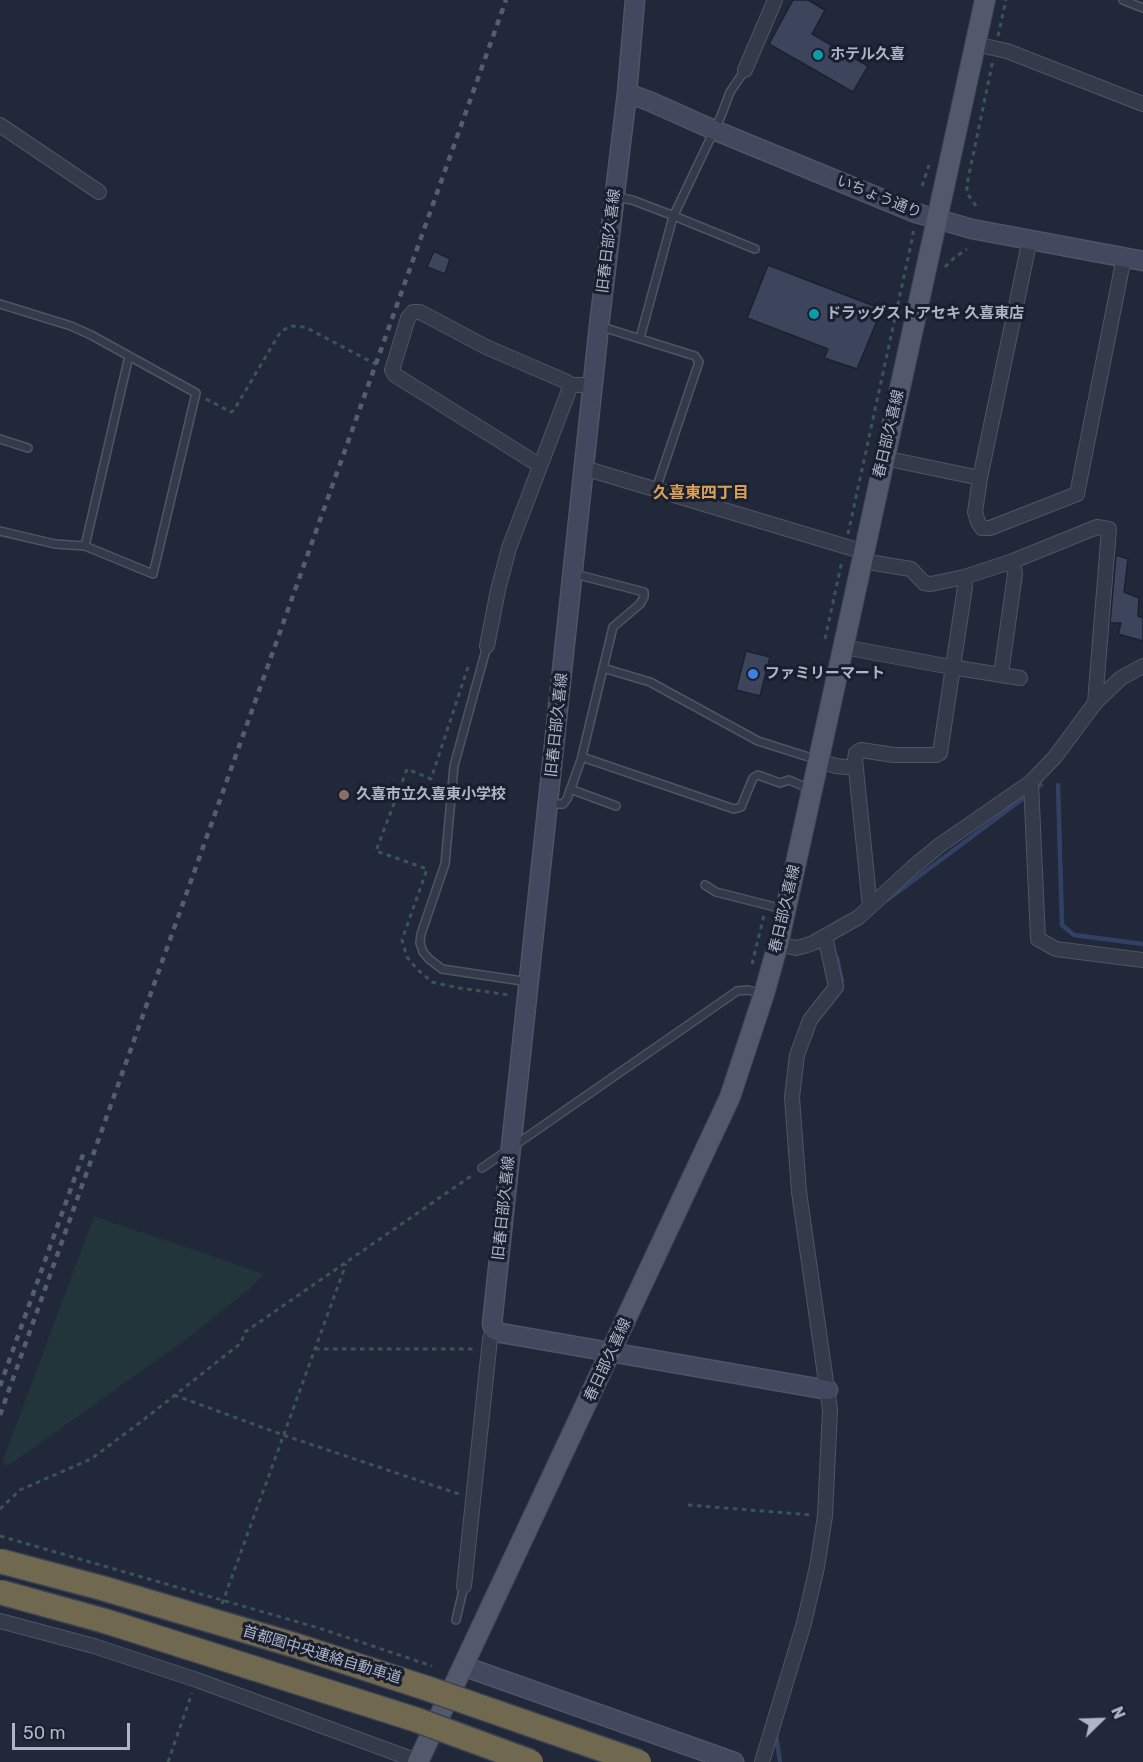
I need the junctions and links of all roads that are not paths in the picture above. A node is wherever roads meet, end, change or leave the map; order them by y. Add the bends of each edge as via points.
1 (635, 0) edge
2 (775, 0) edge
3 (985, 0) edge
4 (1123, 0) edge
5 (1143, 8) edge
6 (975, 44) junction
7 (745, 70) joint
8 (627, 93) junction
9 (1143, 104) edge
10 (0, 125) edge
11 (714, 130) junction
12 (99, 192) dead end
13 (614, 196) junction
14 (674, 216) junction
15 (938, 220) junction
16 (1030, 238) junction
17 (755, 249) dead end
18 (1124, 257) junction
19 (1143, 261) edge
20 (0, 304) edge
21 (599, 326) junction
22 (640, 338) junction
23 (129, 356) junction
24 (571, 385) junction
25 (593, 385) junction
26 (0, 439) edge
27 (28, 448) dead end
28 (884, 458) junction
29 (539, 465) junction
30 (584, 468) junction
31 (980, 478) junction
32 (656, 489) junction
33 (0, 531) edge
34 (85, 546) junction
35 (863, 557) junction
36 (1013, 561) junction
37 (573, 573) junction
38 (964, 577) junction
39 (487, 646) joint
40 (844, 647) junction
41 (1143, 666) edge
42 (603, 668) junction
43 (951, 668) junction
44 (1001, 674) junction
45 (1020, 678) dead end
46 (1095, 703) junction
47 (582, 756) junction
48 (819, 761) junction
49 (856, 768) junction
50 (1031, 782) junction
51 (570, 789) junction
52 (812, 790) junction
53 (549, 804) junction
54 (616, 806) dead end
55 (705, 885) dead end
56 (870, 907) junction
57 (786, 910) junction
58 (825, 936) junction
59 (778, 944) junction
60 (1143, 960) edge
61 (530, 982) junction
62 (764, 994) junction
63 (511, 1148) junction
64 (482, 1168) road end
65 (492, 1338) junction
66 (611, 1352) junction
67 (828, 1389) junction
68 (0, 1561) edge
69 (464, 1586) joint
70 (0, 1592) edge
71 (456, 1620) dead end
72 (0, 1621) edge
73 (463, 1666) junction
74 (419, 1762) edge
75 (531, 1762) edge
76 (639, 1762) edge
77 (734, 1762) edge
78 (762, 1762) edge

1 - 8 street, 旧春日部久喜線
2 - 7 street
3 - 6 main road, 春日部久喜線
4 - 5 lane
6 - 9 street via 1007,51
6 - 15 main road, 春日部久喜線
7 - 11 lane via 730,92
8 - 11 street, いちょう通り
8 - 13 street, 旧春日部久喜線
10 - 12 street
11 - 14 lane
11 - 15 street, いちょう通り
13 - 14 lane
13 - 21 street, 旧春日部久喜線
14 - 17 lane
14 - 22 lane
15 - 16 street, いちょう通り
15 - 28 main road, 春日部久喜線
16 - 18 street, いちょう通り
16 - 31 street
18 - 19 street, いちょう通り
18 - 31 street via 1077,494 982,528 975,512
20 - 23 lane via 71,326
21 - 22 lane
21 - 25 street, 旧春日部久喜線
22 - 32 lane via 695,356 699,362
23 - 34 lane
23 - 34 lane via 195,393 153,574
24 - 25 street
24 - 29 street
24 - 29 street via 420,312 413,312 408,318 392,370 400,380
25 - 30 street, 旧春日部久喜線
26 - 27 lane
28 - 31 street
28 - 35 main road, 春日部久喜線
29 - 39 street via 509,549
30 - 32 street
30 - 37 street, 旧春日部久喜線
32 - 35 street
33 - 34 lane
35 - 38 street via 910,569 924,583
35 - 40 main road, 春日部久喜線
36 - 38 street
36 - 44 street via 1015,574
36 - 46 street via 1097,527 1109,529
37 - 42 lane via 644,592 640,604 613,627
37 - 53 street, 旧春日部久喜線
38 - 43 street
39 - 61 lane via 454,766 446,864 420,943 423,952 442,969
40 - 43 street
40 - 48 main road, 春日部久喜線
41 - 46 street via 1121,678
42 - 47 lane
42 - 48 lane via 650,682 758,741
43 - 44 street
43 - 49 street via 940,753 894,755 861,750 856,753
44 - 45 street
46 - 50 street
47 - 51 lane
47 - 52 lane via 734,809 741,807 753,778 758,775 780,783 789,780
48 - 49 street
48 - 52 main road, 春日部久喜線
49 - 56 street
50 - 56 street via 940,845
50 - 60 street via 1038,939 1056,949
51 - 53 lane via 563,804
51 - 54 lane
52 - 57 main road, 春日部久喜線
53 - 61 street, 旧春日部久喜線
55 - 57 lane via 716,892
56 - 58 street
57 - 59 main road, 春日部久喜線
58 - 59 street via 796,948
58 - 67 street via 836,987 810,1020 797,1055 792,1097 799,1192
59 - 62 main road, 春日部久喜線
61 - 63 street, 旧春日部久喜線
62 - 63 lane via 748,990 730,996
62 - 66 main road, 春日部久喜線 via 730,1097
63 - 64 lane
63 - 65 street, 旧春日部久喜線
65 - 66 street via 501,1334
65 - 69 street
66 - 67 street
66 - 73 main road, 春日部久喜線
67 - 78 street via 825,1516 817,1567
68 - 76 highway, 首都圏中央連絡自動車道, bridge via 294,1645
69 - 71 lane
70 - 75 highway, bridge via 383,1709
72 - 74 street via 197,1680
73 - 74 main road, 春日部久喜線
73 - 77 street

